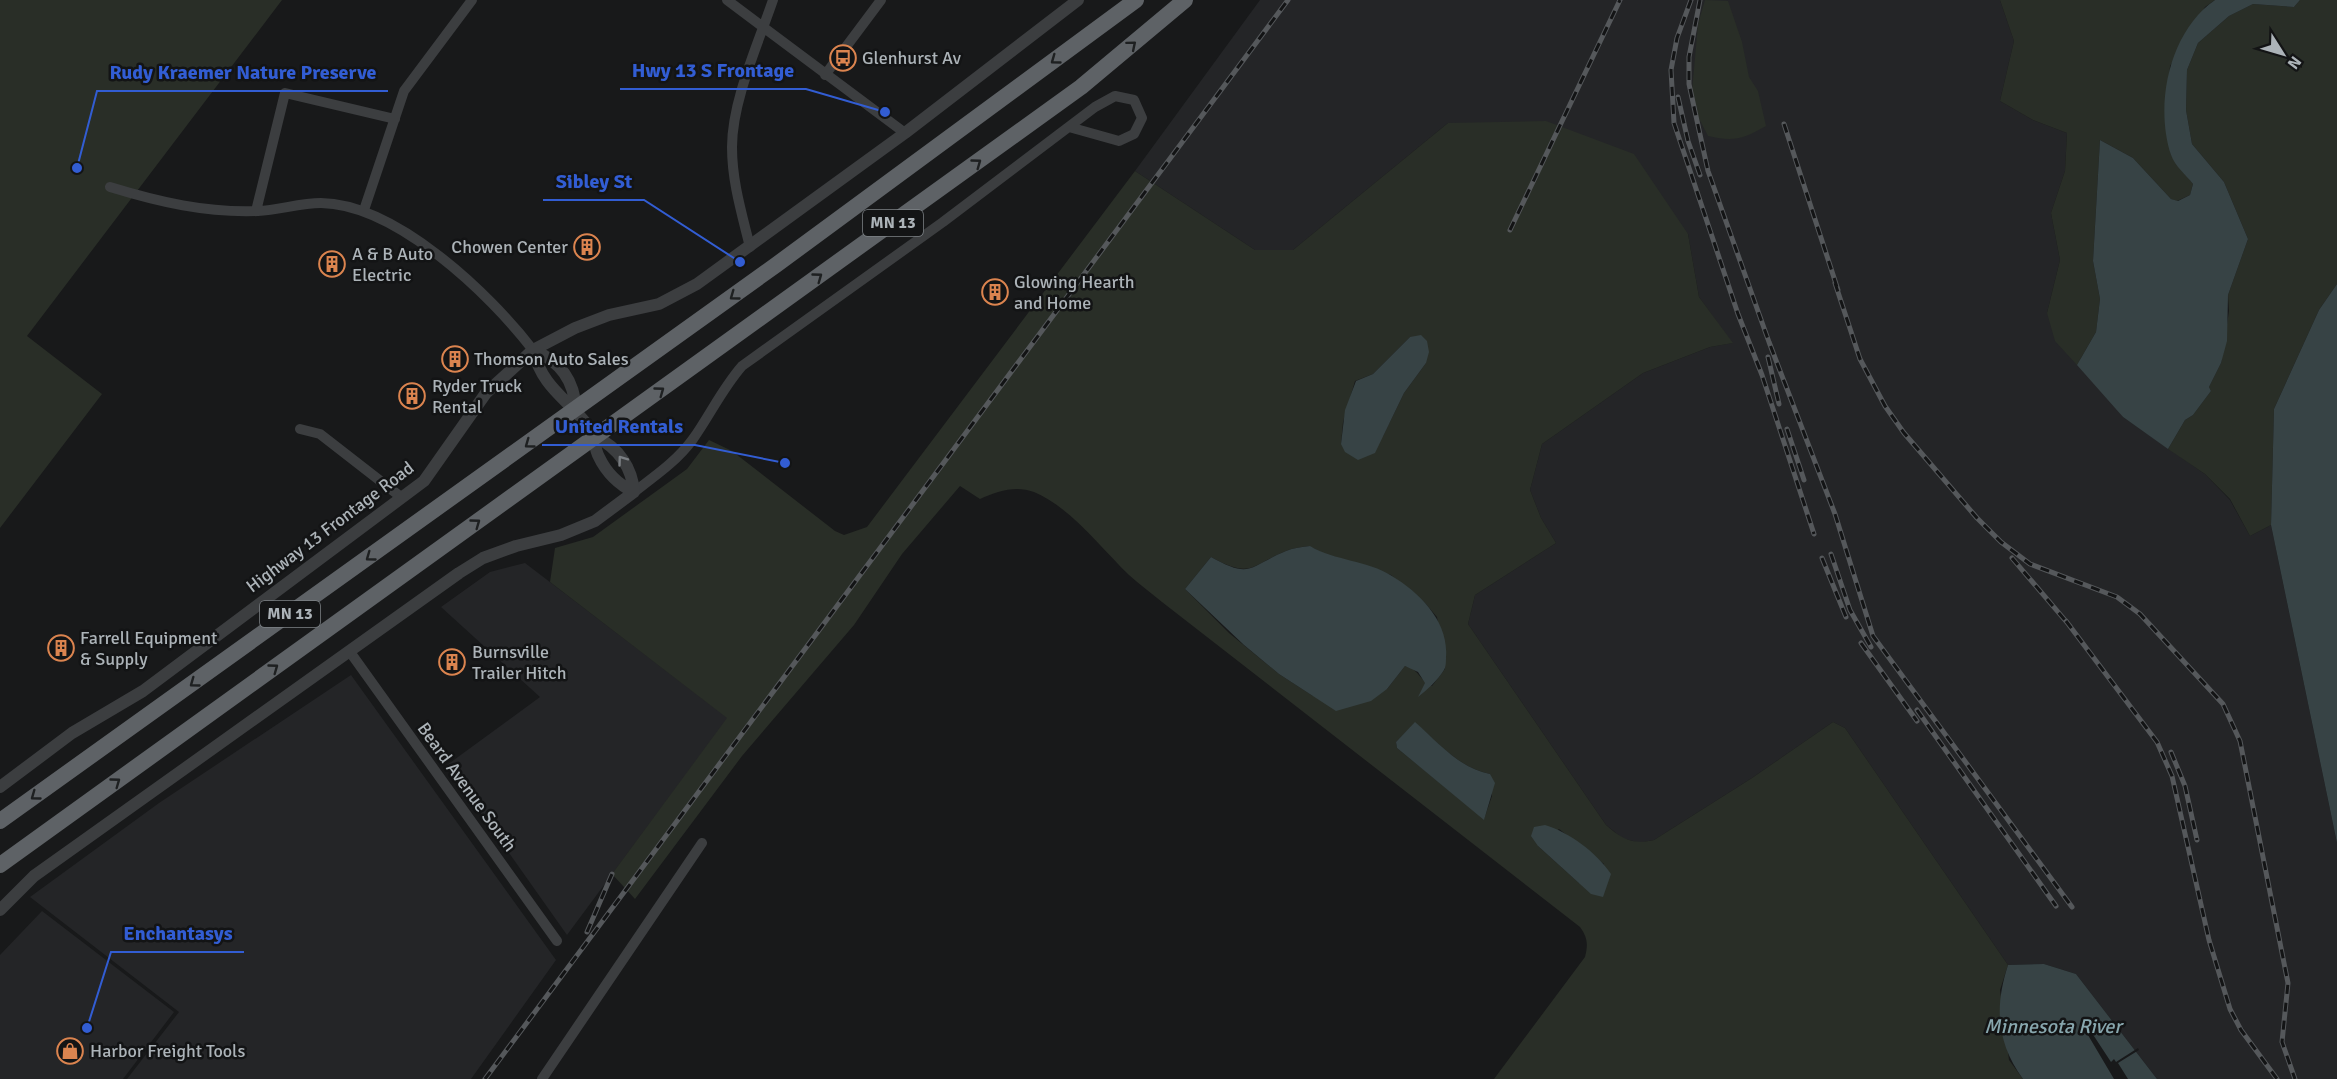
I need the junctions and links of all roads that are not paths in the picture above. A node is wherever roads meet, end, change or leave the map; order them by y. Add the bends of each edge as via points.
1 (472, 0) edge
2 (727, 0) edge
3 (773, 0) edge
4 (881, 0) edge
5 (1078, 0) edge
6 (1136, 0) edge
7 (1185, 0) edge
8 (764, 28) junction
9 (825, 75) junction
10 (395, 119) junction
11 (1069, 127) junction
12 (905, 133) junction
13 (110, 187) dead end
14 (364, 210) junction
15 (256, 211) junction
16 (750, 247) junction
17 (533, 350) junction
18 (576, 410) junction
19 (300, 429) dead end
20 (596, 437) junction
21 (634, 492) junction
22 (400, 497) junction
23 (350, 652) junction
24 (0, 787) edge
25 (0, 821) edge
26 (702, 843) dead end
27 (0, 865) edge
28 (0, 910) edge
29 (557, 941) dead end
30 (542, 1079) edge

1 - 10 street via 404,91
2 - 8 street
3 - 8 street
4 - 9 street
5 - 12 street
6 -> 18 highway, MN 13
20 -> 7 highway, MN 13 via 1081,87
8 - 9 street
8 - 16 street via 738,107 732,145 735,187
9 - 12 street
10 - 14 street
10 - 15 street via 285,93
11 - 11 street via 1119,141 1134,134 1142,118 1134,100 1115,96
11 - 21 street via 742,366 675,460
12 - 16 street, Highway 13 Frontage Road
13 - 15 street via 176,206
14 - 15 street via 321,203
14 - 17 street via 401,229 479,289
16 - 17 street, Highway 13 Frontage Road via 697,284 659,304 597,320
17 - 18 street via 538,369 561,400
17 - 18 street via 552,358 574,389
17 - 22 street, Highway 13 Frontage Road via 486,393 424,480
18 - 20 street
18 -> 25 highway, MN 13
19 - 22 street via 321,434
20 - 21 street via 598,456 619,484
21 -> 20 street via 633,474 611,445
27 -> 20 highway, MN 13
21 - 23 street via 595,521 483,558
22 - 24 street, Highway 13 Frontage Road via 143,691 72,733
23 - 28 street via 34,876
23 - 29 street, Beard Avenue South
26 - 30 street

